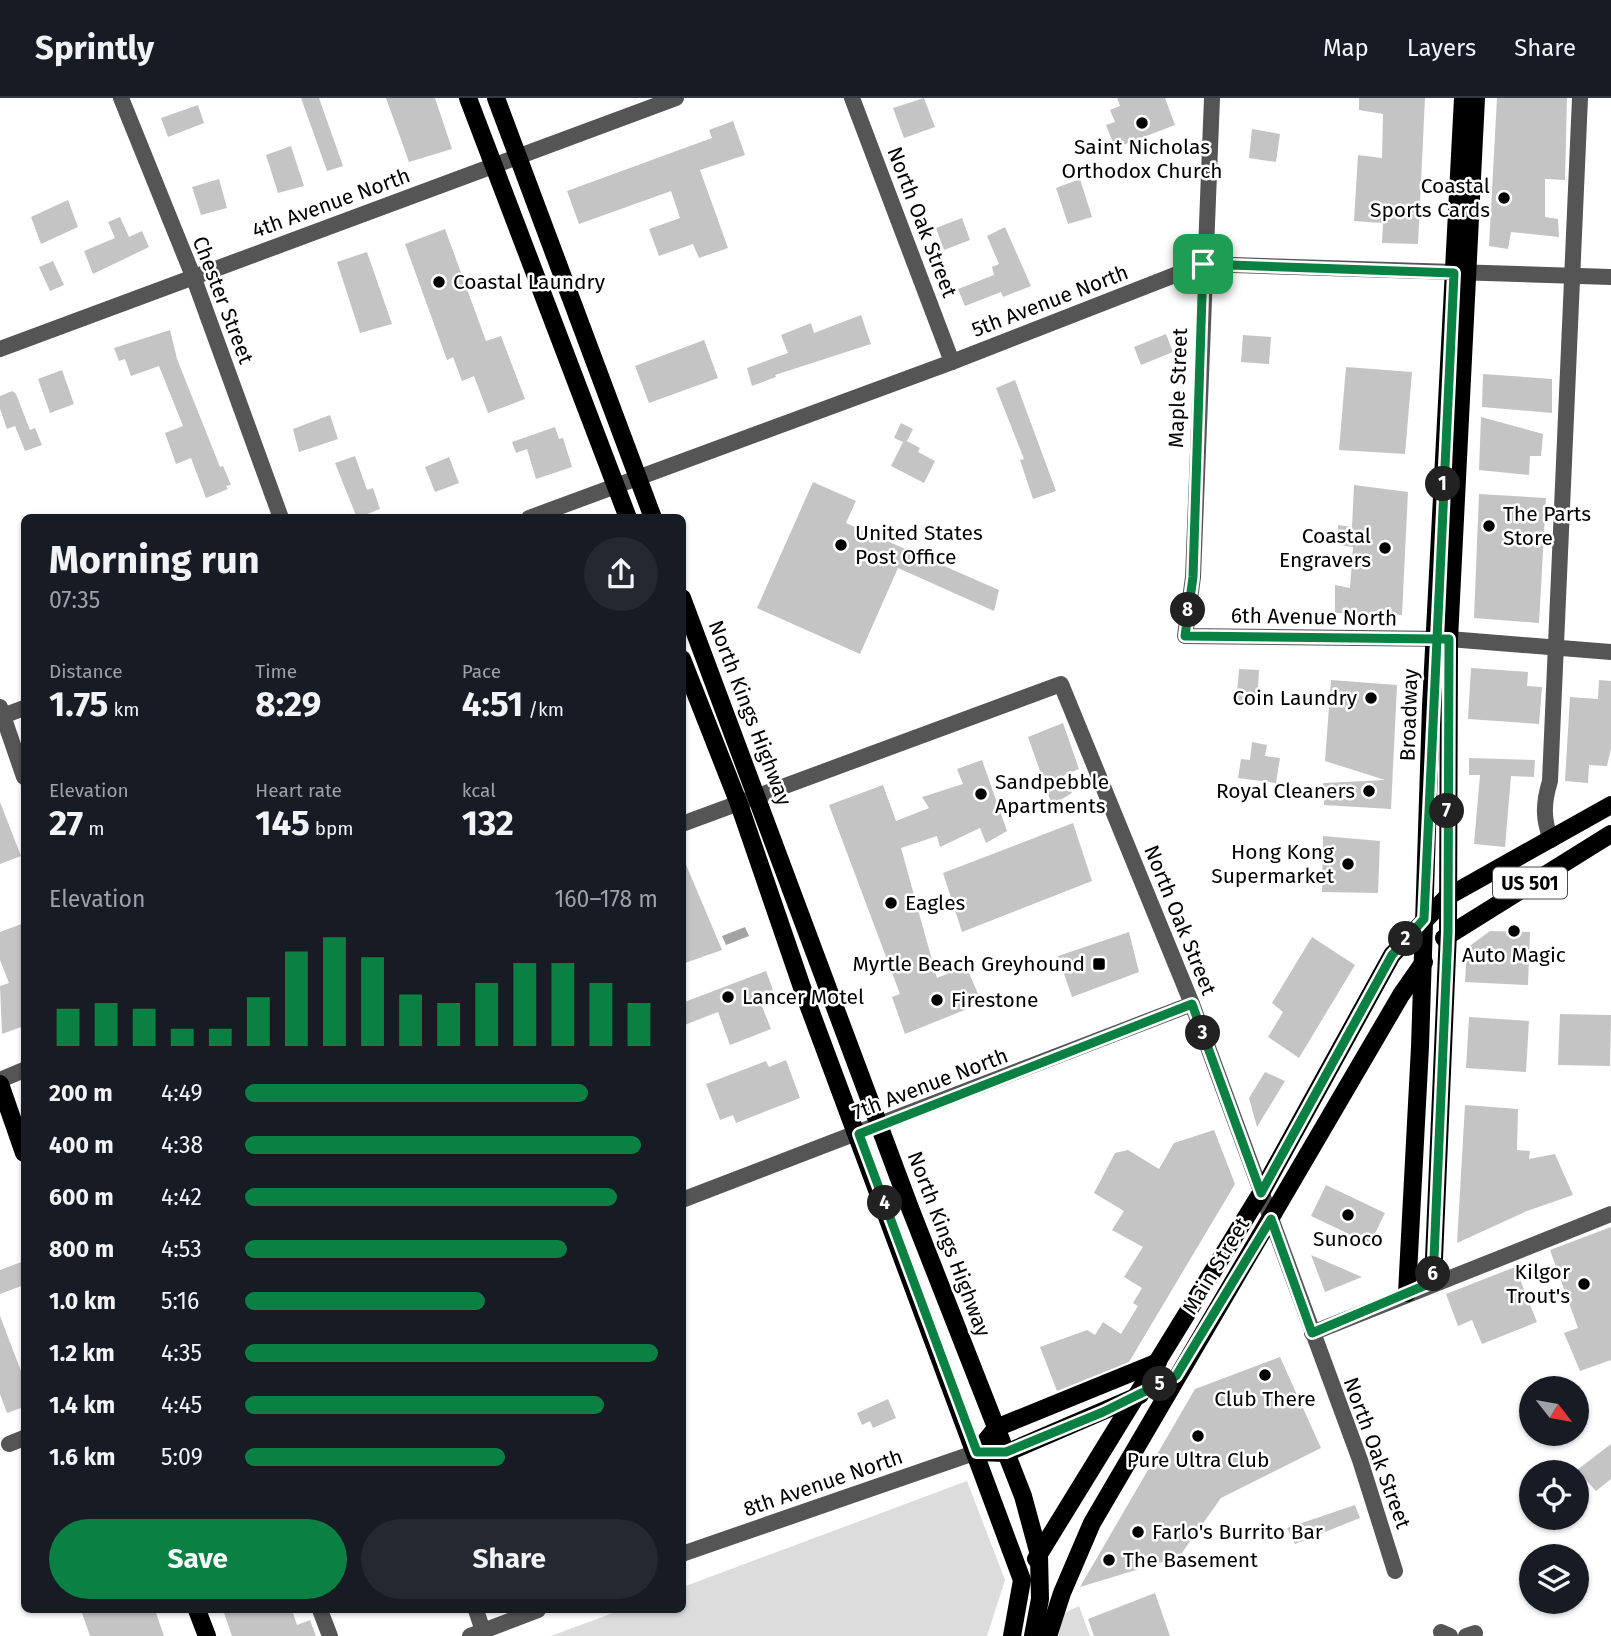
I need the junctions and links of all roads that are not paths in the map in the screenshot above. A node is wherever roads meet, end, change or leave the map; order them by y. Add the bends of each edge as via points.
1 (121, 98) edge
2 (468, 98) edge
3 (496, 98) edge
4 (676, 98) edge
5 (852, 98) edge
6 (1212, 98) edge
7 (1463, 98) edge
8 (1476, 98) edge
9 (1580, 98) edge
10 (517, 156) junction
11 (493, 166) junction
12 (1203, 264) junction
13 (1460, 273) junction
14 (193, 276) junction
15 (1570, 276) junction
16 (1611, 277) edge
17 (0, 349) edge
18 (952, 362) junction
19 (637, 477) junction
20 (615, 485) junction
21 (280, 514) edge
22 (539, 514) edge
23 (626, 514) edge
24 (651, 514) edge
25 (686, 609) edge
26 (1185, 636) joint
27 (1442, 639) junction
28 (1555, 648) junction
29 (1611, 652) edge
30 (686, 669) edge
31 (21, 709) edge
32 (1, 713) edge
33 (21, 768) edge
34 (757, 797) junction
35 (739, 804) junction
36 (1611, 805) edge
37 (686, 823) edge
38 (1611, 834) edge
39 (1551, 840) junction
40 (1447, 897) junction
41 (1424, 919) junction
42 (1448, 932) junction
43 (1423, 963) junction
44 (1192, 1004) junction
45 (21, 1072) edge
46 (0, 1082) edge
47 (879, 1126) junction
48 (859, 1134) junction
49 (21, 1144) edge
50 (1261, 1193) junction
51 (686, 1199) edge
52 (1611, 1214) edge
53 (1271, 1219) junction
54 (1433, 1282) junction
55 (1407, 1293) junction
56 (1312, 1333) junction
57 (1158, 1362) junction
58 (1176, 1376) junction
59 (1139, 1395) junction
60 (996, 1429) junction
61 (977, 1452) junction
62 (1006, 1452) junction
63 (686, 1553) edge
64 (1039, 1555) junction
65 (1395, 1571) dead end
66 (1022, 1580) junction
67 (198, 1613) edge
68 (321, 1613) edge
69 (476, 1613) edge
70 (530, 1613) edge
71 (477, 1634) edge
72 (207, 1636) edge
73 (330, 1636) edge
74 (1012, 1636) edge
75 (1033, 1636) edge
76 (1048, 1636) edge

1 - 14 street, Chester Street
2 - 11 main road
3 - 10 main road
4 - 10 street, 4th Avenue North
5 - 18 street, North Oak Street
6 - 12 street, Maple Street
7 - 13 main road, Broadway
8 - 13 main road, Broadway
9 - 15 street
10 - 11 street, 4th Avenue North
10 - 19 main road
11 - 14 street, 4th Avenue North
11 - 20 main road
12 - 13 street, 5th Avenue North
12 - 18 street, 5th Avenue North
12 - 26 street, Maple Street via 1193,577
13 - 15 street, 5th Avenue North
13 - 27 main road, Broadway
14 - 17 street, 4th Avenue North
14 - 21 street, Chester Street
15 - 16 street, 5th Avenue North
15 - 28 street
18 - 19 street, 5th Avenue North
19 - 20 street, 5th Avenue North
19 - 24 main road
20 - 22 street, 5th Avenue North
20 - 23 main road
25 - 34 main road, North Kings Highway
26 - 27 street, 6th Avenue North
27 - 28 street, 6th Avenue North
27 - 40 main road, Broadway
27 - 41 main road, Broadway
28 - 29 street, 6th Avenue North
28 - 39 street via 1550,781 1544,801 1544,822
30 - 35 main road, North Kings Highway
31 - 32 street
32 - 33 street
34 - 35 street
34 - 44 street, North Oak Street via 1061,684
34 - 47 main road, North Kings Highway
35 - 37 street
35 - 48 main road, North Kings Highway via 806,999
36 - 39 main road, US 501
38 - 42 main road, US 501
39 - 40 main road, US 501
40 - 41 main road, Main Street / US 501
40 - 42 main road, Broadway
41 - 43 main road, Broadway
41 - 50 main road, Main Street / US 501 via 1392,955
42 - 43 main road, Main Street / US 501
42 - 54 main road, Broadway
43 - 53 main road, Main Street / US 501
43 - 55 main road, Broadway
44 - 47 street, 7th Avenue North
44 - 50 street, North Oak Street
45 - 46 street
46 - 49 main road
47 - 48 street, 7th Avenue North
47 - 60 main road, North Kings Highway
48 - 51 street, 7th Avenue North
48 - 61 main road, North Kings Highway
50 - 53 street, North Oak Street
50 - 57 main road, Main Street / US 501
52 - 54 street
53 - 56 street, North Oak Street
53 - 58 main road, Main Street / US 501
54 - 55 street
55 - 56 street
56 - 65 street, North Oak Street via 1360,1460
57 - 59 main road, Main Street / US 501
57 - 60 main road
58 - 59 main road
58 - 76 main road, Main Street / US 501 via 1092,1523
59 - 62 main road
59 - 64 main road, Main Street / US 501
60 - 61 main road
60 - 62 main road, North Kings Highway
61 - 62 main road
61 - 63 street, 8th Avenue North
61 - 66 main road, North Kings Highway
62 - 64 main road, North Kings Highway
64 - 66 main road, Main Street / US 501
64 - 75 main road, North Kings Highway via 1040,1599
66 - 74 main road, North Kings Highway
67 - 72 main road
68 - 73 street
69 - 71 street
70 - 71 street

